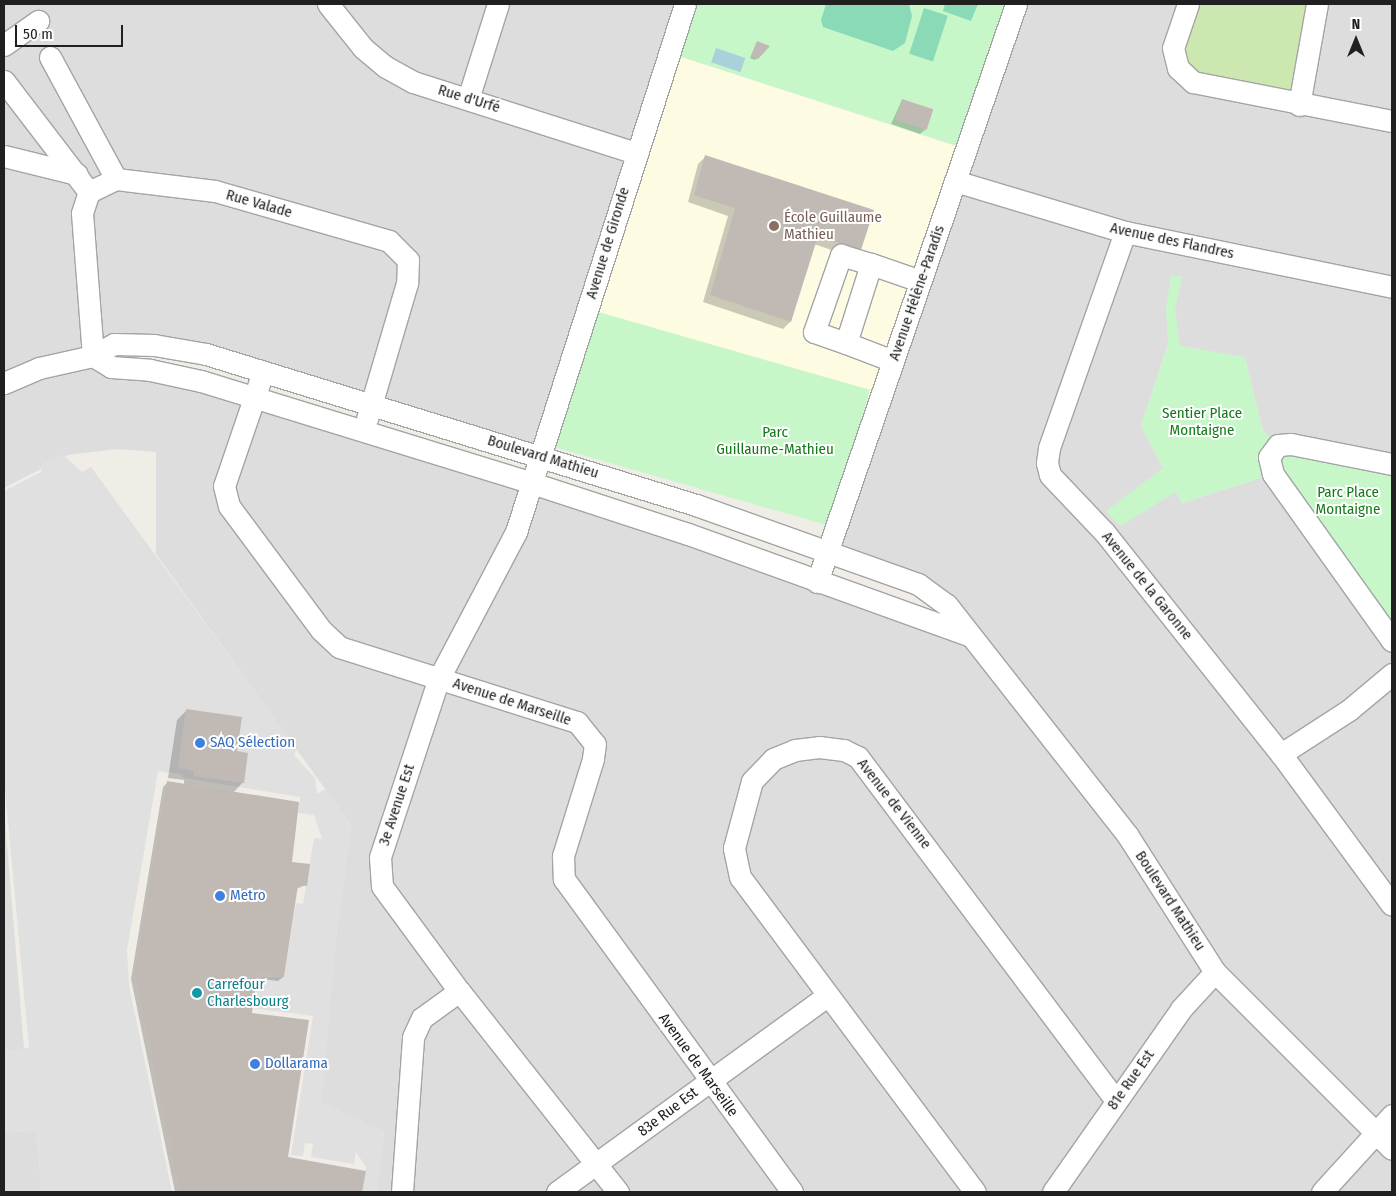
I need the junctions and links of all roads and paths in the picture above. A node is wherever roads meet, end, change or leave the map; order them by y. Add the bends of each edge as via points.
1 (328, 4) edge
2 (498, 4) edge
3 (684, 4) edge
4 (1016, 4) edge
5 (1188, 4) edge
6 (1317, 4) edge
7 (38, 21) dead end
8 (4, 45) edge
9 (50, 57) dead end
10 (4, 81) edge
11 (468, 99) junction
12 (1299, 105) junction
13 (1392, 121) edge
14 (636, 153) junction
15 (4, 156) edge
16 (77, 174) junction
17 (116, 179) junction
18 (955, 181) junction
19 (89, 192) junction
20 (1125, 232) junction
21 (871, 264) junction
22 (920, 281) junction
23 (1392, 287) edge
24 (846, 343) junction
25 (93, 356) junction
26 (894, 361) junction
27 (263, 372) junction
28 (4, 383) edge
29 (254, 400) junction
30 (371, 405) junction
31 (362, 432) junction
32 (541, 456) junction
33 (1392, 464) edge
34 (532, 483) junction
35 (828, 551) junction
36 (818, 582) junction
37 (968, 635) junction
38 (1392, 641) edge
39 (1392, 674) edge
40 (439, 678) junction
41 (1281, 754) junction
42 (1392, 906) edge
43 (1215, 972) junction
44 (460, 991) junction
45 (827, 996) junction
46 (710, 1081) junction
47 (1116, 1101) junction
48 (1392, 1115) edge
49 (1376, 1134) junction
50 (1392, 1149) edge
51 (599, 1165) junction
52 (402, 1192) edge
53 (557, 1192) edge
54 (618, 1192) edge
55 (792, 1192) edge
56 (975, 1192) edge
57 (1053, 1192) edge
58 (1322, 1192) edge

1 - 11 street, Rue d'Urfé via 363,48 386,67 413,82
2 - 11 street
3 - 14 street, Avenue de Gironde
4 - 18 street, Avenue Hélène-Paradis
5 - 12 street via 1173,48 1174,59 1184,76 1193,82
6 - 12 street
7 - 8 street
9 - 17 street
10 - 16 street
11 - 14 street, Rue d'Urfé
12 - 13 street
14 - 32 street, Avenue de Gironde
15 - 16 street
16 - 19 street
17 - 19 street
17 - 30 street, Rue Valade via 215,191 389,241 401,250 410,270
18 - 20 street, Avenue des Flandres
18 - 22 street, Avenue Hélène-Paradis
19 - 25 street via 82,213
20 - 23 street, Avenue des Flandres
20 - 41 street, Avenue de la Garonne via 1049,448 1047,463 1050,475 1105,533
21 - 22 street
21 - 24 street
21 - 24 street via 841,254 814,332
22 - 26 street, Avenue Hélène-Paradis
24 - 26 street
25 - 27 street, Boulevard Mathieu via 114,344 154,345 206,354
25 - 28 street, Boulevard Mathieu via 39,368
25 - 29 street, Boulevard Mathieu via 111,367 150,370 201,381
26 - 35 street, Avenue Hélène-Paradis
27 - 29 street, Avenue de Marseille
27 - 30 street, Boulevard Mathieu
29 - 31 street, Boulevard Mathieu
29 - 40 street, Avenue de Marseille via 224,486 229,506 321,630 339,647
30 - 31 street, Rue Valade
30 - 32 street, Boulevard Mathieu
31 - 34 street, Boulevard Mathieu
32 - 34 street, Avenue de Gironde
32 - 35 street, Boulevard Mathieu
33 - 38 street via 1291,444 1278,446 1269,457 1273,474
34 - 36 street, Boulevard Mathieu via 688,534
34 - 40 street, 3e Avenue Est via 516,532
35 - 36 street, Avenue Hélène-Paradis
35 - 37 street, Boulevard Mathieu via 918,584 947,605
36 - 37 street, Boulevard Mathieu
37 - 43 street, Boulevard Mathieu via 1128,836
39 - 41 street via 1349,710
40 - 44 street, 3e Avenue Est via 380,857 382,886
40 - 46 street, Avenue de Marseille via 577,722 595,744 563,856 564,879
41 - 42 street, Avenue de la Garonne
43 - 47 street, 81e Rue Est via 1181,1009
43 - 49 street, Boulevard Mathieu
44 - 51 street, 3e Avenue Est
44 - 52 street via 422,1018 413,1037
45 - 46 street, 83e Rue Est
45 - 47 street, Avenue de Vienne via 745,887 735,863 734,848 752,781 762,767 795,750 819,747 844,750 858,757 871,770
45 - 56 street, Avenue de Vienne
46 - 51 street, 83e Rue Est
46 - 55 street, Avenue de Marseille
47 - 57 street, 81e Rue Est
48 - 49 street
49 - 50 street, Boulevard Mathieu
49 - 58 street
51 - 53 street, 83e Rue Est
51 - 54 street, 3e Avenue Est

